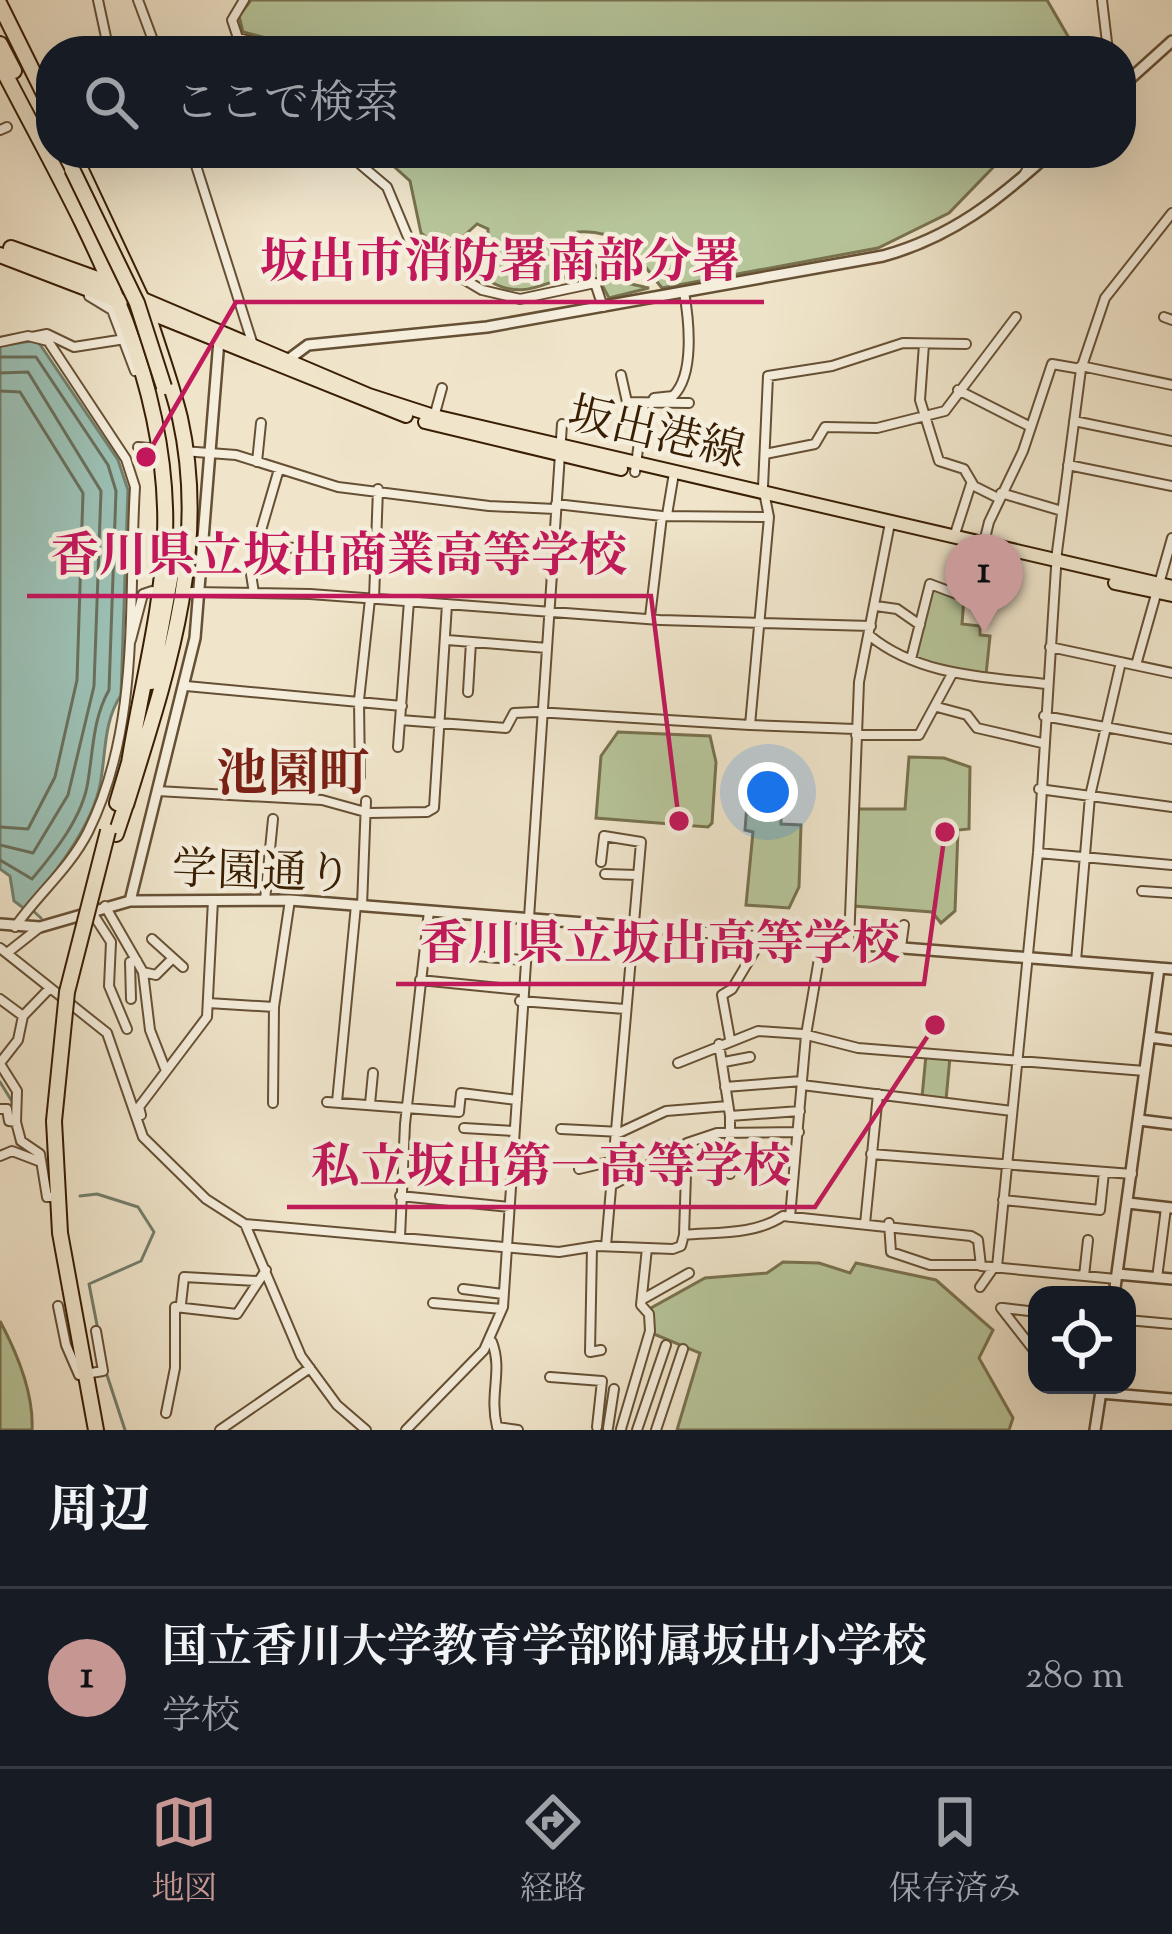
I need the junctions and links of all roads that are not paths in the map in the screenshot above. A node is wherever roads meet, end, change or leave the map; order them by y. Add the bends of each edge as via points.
1 (98, 0) edge
2 (138, 0) edge
3 (244, 0) edge
4 (1102, 0) edge
5 (0, 5) edge
6 (0, 25) edge
7 (106, 36) edge
8 (152, 36) edge
9 (237, 36) edge
10 (1106, 36) edge
11 (1172, 41) edge
12 (0, 44) edge
13 (0, 64) edge
14 (1136, 73) edge
15 (36, 78) edge
16 (36, 97) edge
17 (36, 115) edge
18 (36, 149) edge
19 (44, 168) edge
20 (71, 168) edge
21 (71, 168) edge
22 (197, 168) edge
23 (365, 168) edge
24 (1028, 168) edge
25 (1033, 168) edge
26 (1023, 177) junction
27 (1172, 213) edge
28 (0, 245) edge
29 (0, 255) edge
30 (89, 274) junction
31 (110, 284) junction
32 (684, 292) junction
33 (118, 300) junction
34 (144, 305) junction
35 (603, 307) junction
36 (1016, 316) dead end
37 (167, 319) junction
38 (221, 335) junction
39 (32, 337) junction
40 (155, 338) junction
41 (129, 339) junction
42 (0, 342) edge
43 (924, 344) junction
44 (966, 344) dead end
45 (254, 349) junction
46 (285, 362) junction
47 (1081, 367) junction
48 (621, 375) dead end
49 (1172, 385) edge
50 (442, 388) dead end
51 (958, 390) junction
52 (156, 392) junction
53 (689, 403) dead end
54 (648, 404) junction
55 (433, 420) junction
56 (923, 420) junction
57 (1073, 421) junction
58 (261, 423) dead end
59 (562, 424) dead end
60 (1031, 427) junction
61 (1172, 441) edge
62 (138, 447) dead end
63 (161, 450) junction
64 (183, 451) junction
65 (207, 451) junction
66 (562, 451) junction
67 (765, 454) junction
68 (257, 462) junction
69 (1067, 465) junction
70 (635, 468) junction
71 (279, 469) junction
72 (673, 476) junction
73 (971, 483) junction
74 (1172, 486) edge
75 (378, 489) junction
76 (1000, 496) junction
77 (766, 504) junction
78 (556, 507) junction
79 (1062, 511) junction
80 (664, 515) junction
81 (890, 526) junction
82 (954, 537) junction
83 (1172, 538) edge
84 (315, 547) dead end
85 (981, 547) junction
86 (255, 549) junction
87 (1057, 562) junction
88 (1165, 590) edge
89 (152, 591) dead end
90 (197, 592) junction
91 (254, 593) junction
92 (372, 599) junction
93 (409, 601) junction
94 (447, 604) junction
95 (876, 606) junction
96 (548, 611) junction
97 (650, 617) junction
98 (762, 623) junction
99 (920, 625) junction
100 (870, 631) junction
101 (447, 640) junction
102 (129, 641) junction
103 (471, 642) junction
104 (1050, 647) junction
105 (547, 648) junction
106 (910, 659) junction
107 (1121, 662) junction
108 (1136, 665) junction
109 (952, 674) junction
110 (1172, 674) edge
111 (1046, 684) junction
112 (186, 686) junction
113 (468, 692) dead end
114 (359, 703) junction
115 (402, 706) junction
116 (938, 707) junction
117 (543, 712) junction
118 (1044, 716) junction
119 (400, 720) junction
120 (438, 723) junction
121 (750, 725) junction
122 (1106, 727) junction
123 (855, 732) junction
124 (1172, 739) edge
125 (1042, 743) junction
126 (398, 746) dead end
127 (129, 763) junction
128 (360, 777) dead end
129 (1040, 790) junction
130 (156, 791) junction
131 (1090, 796) junction
132 (366, 801) dead end
133 (126, 805) junction
134 (1172, 807) edge
135 (365, 812) junction
136 (273, 820) dead end
137 (112, 832) junction
138 (1038, 854) junction
139 (1084, 858) junction
140 (601, 862) dead end
141 (1172, 865) edge
142 (605, 874) dead end
143 (637, 875) junction
144 (1142, 891) dead end
145 (1172, 893) edge
146 (213, 900) junction
147 (265, 900) junction
148 (130, 901) junction
149 (290, 901) junction
150 (105, 906) junction
151 (359, 906) junction
152 (91, 911) junction
153 (429, 911) junction
154 (528, 918) junction
155 (0, 924) edge
156 (904, 925) dead end
157 (632, 926) junction
158 (15, 927) junction
159 (40, 927) junction
160 (763, 937) junction
161 (152, 939) dead end
162 (822, 941) junction
163 (849, 943) junction
164 (902, 947) junction
165 (3, 950) edge
166 (475, 956) dead end
167 (1028, 957) junction
168 (172, 958) junction
169 (524, 960) junction
170 (1076, 961) junction
171 (136, 962) junction
172 (183, 967) dead end
173 (1172, 967) edge
174 (1159, 968) junction
175 (143, 972) junction
176 (420, 980) junction
177 (49, 989) junction
178 (521, 990) junction
179 (0, 999) edge
180 (130, 999) dead end
181 (520, 1001) junction
182 (208, 1003) junction
183 (274, 1007) junction
184 (625, 1009) junction
185 (23, 1016) junction
186 (127, 1029) dead end
187 (806, 1035) junction
188 (1150, 1037) junction
189 (730, 1040) junction
190 (1172, 1040) edge
191 (719, 1044) junction
192 (750, 1057) dead end
193 (1017, 1060) junction
194 (0, 1061) edge
195 (724, 1062) junction
196 (678, 1063) dead end
197 (1145, 1071) junction
198 (374, 1072) dead end
199 (167, 1073) junction
200 (802, 1083) junction
201 (725, 1087) junction
202 (878, 1094) junction
203 (517, 1100) junction
204 (273, 1103) dead end
205 (370, 1104) junction
206 (408, 1107) junction
207 (0, 1109) edge
208 (729, 1111) junction
209 (1012, 1111) junction
210 (800, 1112) junction
211 (1139, 1120) junction
212 (1170, 1120) edge
213 (14, 1121) junction
214 (58, 1122) junction
215 (464, 1128) dead end
216 (561, 1129) dead end
217 (514, 1132) junction
218 (616, 1132) junction
219 (799, 1132) junction
220 (729, 1134) junction
221 (143, 1137) junction
222 (687, 1146) junction
223 (872, 1154) junction
224 (0, 1156) edge
225 (613, 1161) junction
226 (43, 1162) junction
227 (651, 1162) dead end
228 (1007, 1165) junction
229 (579, 1169) dead end
230 (1104, 1172) junction
231 (634, 1174) dead end
232 (730, 1174) dead end
233 (1132, 1174) junction
234 (611, 1185) junction
235 (400, 1196) junction
236 (56, 1197) junction
237 (1004, 1200) junction
238 (1128, 1202) junction
239 (510, 1207) junction
240 (1169, 1208) edge
241 (790, 1217) junction
242 (889, 1223) junction
243 (245, 1224) junction
244 (865, 1224) junction
245 (684, 1235) junction
246 (400, 1237) junction
247 (1088, 1240) dead end
248 (506, 1244) junction
249 (605, 1246) junction
250 (592, 1247) junction
251 (647, 1248) junction
252 (980, 1265) junction
253 (995, 1267) junction
254 (266, 1270) junction
255 (689, 1273) dead end
256 (1084, 1276) junction
257 (1117, 1276) junction
258 (1156, 1278) junction
259 (1172, 1280) edge
260 (256, 1281) junction
261 (1115, 1286) edge
262 (980, 1287) dead end
263 (463, 1289) dead end
264 (503, 1294) junction
265 (642, 1299) junction
266 (182, 1304) junction
267 (433, 1304) dead end
268 (58, 1306) dead end
269 (502, 1309) junction
270 (1028, 1311) edge
271 (1136, 1321) edge
272 (1172, 1324) edge
273 (96, 1331) dead end
274 (491, 1341) junction
275 (1028, 1342) edge
276 (666, 1345) dead end
277 (682, 1349) dead end
278 (601, 1350) dead end
279 (310, 1368) junction
280 (92, 1374) junction
281 (550, 1377) dead end
282 (614, 1389) dead end
283 (1100, 1394) edge
284 (1136, 1394) edge
285 (1172, 1399) edge
286 (166, 1413) dead end
287 (598, 1428) edge
288 (101, 1430) edge
289 (220, 1430) edge
290 (366, 1430) edge
291 (406, 1430) edge
292 (518, 1430) edge
293 (623, 1430) edge
294 (637, 1430) edge
295 (656, 1430) edge
296 (1095, 1430) edge

1 - 7 street
2 - 8 street
3 - 9 street via 232,20
4 - 10 street
5 - 15 highway
6 - 16 highway
11 - 14 street
12 - 17 highway
13 - 18 highway
19 - 30 highway
20 - 34 highway
21 - 52 highway, bridge
22 - 45 street
23 - 35 street via 387,187 413,249 497,296 595,283
24 - 26 street
25 - 26 street
26 - 32 street via 975,217 907,250
27 - 47 street via 1106,298
28 - 30 highway
29 - 30 highway
30 - 31 highway
30 - 33 highway
30 - 41 street via 86,294 112,310
31 - 33 highway
31 - 34 highway
32 - 35 street
32 - 54 street via 681,385
33 - 34 highway
33 - 41 highway
34 - 37 main road, 坂出港線
34 - 38 main road, 坂出港線
34 - 40 highway
35 - 46 street via 308,345
36 - 51 street
37 - 38 main road, 坂出港線
37 - 40 main road
38 - 45 main road, 坂出港線
38 - 65 street
39 - 41 street via 46,334 74,347
39 - 42 street
39 - 102 street via 52,346 133,478
40 - 64 highway
41 - 52 street
41 - 63 highway
43 - 44 street
43 - 56 street
43 - 67 street via 768,376
45 - 46 main road, 坂出港線
46 - 55 main road, 坂出港線 via 366,403
47 - 49 street
47 - 57 street
47 - 60 street via 1052,364
48 - 54 street via 627,402
50 - 55 street
51 - 56 street via 945,411
51 - 60 street
52 - 127 highway via 172,492 172,563
52 - 133 highway via 177,457 180,565 170,638
53 - 54 street
54 - 70 street
55 - 66 main road, 坂出港線
56 - 67 street via 825,427 815,444
56 - 73 street via 939,460 964,469
57 - 61 street
57 - 69 street
58 - 68 street
59 - 66 street
60 - 76 street
62 - 63 street
63 - 127 highway via 162,574
64 - 65 street
64 - 133 highway via 189,536 179,628
65 - 68 street
65 - 90 street
66 - 70 main road, 坂出港線
66 - 78 street
67 - 77 street
68 - 71 street
69 - 74 street
69 - 79 street
70 - 72 main road, 坂出港線
71 - 75 street
71 - 86 street
72 - 77 main road, 坂出港線
72 - 80 street
73 - 76 street
73 - 82 street
75 - 78 street
75 - 92 street
76 - 79 street
76 - 85 street
77 - 80 street
77 - 81 main road, 坂出港線
77 - 98 street
78 - 80 street
78 - 96 street
79 - 87 street
80 - 97 street
81 - 82 main road, 坂出港線
81 - 85 main road, 坂出港線
81 - 95 street
82 - 85 main road, 坂出港線
83 - 88 street
84 - 86 street
85 - 87 main road, 坂出港線
85 - 99 street via 970,599 930,584
86 - 91 street
87 - 88 main road, 坂出港線
87 - 104 street
88 - 108 street
89 - 102 street via 143,594
90 - 91 street
90 - 112 street
91 - 92 street
92 - 93 street
92 - 114 street
93 - 94 street
93 - 115 street
94 - 96 street
94 - 101 street
95 - 99 street
95 - 100 street
96 - 97 street
96 - 105 street
97 - 98 street
98 - 100 street
98 - 121 street
99 - 106 street
100 - 106 street
100 - 123 street
101 - 103 street
101 - 120 street
102 - 158 street via 125,712 107,785 78,849
103 - 105 street
103 - 113 street
104 - 107 street
104 - 111 street
105 - 117 street
106 - 109 street
107 - 108 street
107 - 122 street
108 - 110 street
109 - 111 street
109 - 116 street
111 - 118 street
112 - 114 street
112 - 130 street
114 - 115 street
114 - 128 street
115 - 119 street
116 - 123 street via 919,735
116 - 125 street via 967,715 977,728
117 - 120 street via 514,713 506,728
117 - 121 street
117 - 154 street
118 - 122 street
118 - 125 street
119 - 120 street
119 - 126 street
120 - 135 street via 434,808
121 - 123 street
122 - 124 street
122 - 131 street
123 - 163 street
125 - 129 street
127 - 137 highway
129 - 131 street
129 - 138 street
130 - 135 street via 322,800
130 - 148 street
131 - 134 street
131 - 139 street
132 - 135 street
133 - 137 highway
135 - 151 street
136 - 147 street
137 - 214 highway, bridge
138 - 139 street
138 - 167 street
139 - 141 street
139 - 170 street
140 - 143 street via 604,836 641,842
142 - 143 street
143 - 157 street
144 - 145 street
146 - 147 street, 学園通り
146 - 148 street, 学園通り
146 - 182 street
147 - 149 street, 学園通り
148 - 150 street, 学園通り
149 - 151 street, 学園通り
149 - 183 street
150 - 152 street, 学園通り
150 - 171 street
151 - 153 street, 学園通り
151 - 205 street via 332,1102
152 - 159 street, 学園通り
152 - 186 street via 110,943 110,986
153 - 154 street, 学園通り
153 - 176 street
154 - 157 street, 学園通り
154 - 169 street
155 - 158 street, 学園通り
156 - 164 street
157 - 160 street, 学園通り
157 - 184 street
158 - 159 street, 学園通り
159 - 165 street
160 - 162 street, 学園通り
160 - 189 street via 722,995
161 - 168 street
162 - 163 street, 学園通り
162 - 187 street
163 - 164 street, 学園通り
164 - 167 street, 学園通り
165 - 177 street
166 - 169 street
167 - 170 street, 学園通り
167 - 193 street
168 - 172 street
168 - 175 street via 157,975
169 - 178 street
170 - 174 street, 学園通り
171 - 175 street
171 - 180 street
173 - 174 street, 学園通り
174 - 188 street
175 - 199 street via 150,1030
176 - 178 street
176 - 206 street
177 - 185 street
177 - 221 street via 110,1038
178 - 181 street
179 - 185 street
181 - 184 street
181 - 203 street
182 - 183 street
182 - 199 street via 207,1017
183 - 204 street
184 - 218 street
185 - 194 street via 18,1040
187 - 189 street via 758,1031
187 - 193 street via 858,1048
187 - 200 street
188 - 190 street
188 - 197 street
189 - 191 street
191 - 195 street
191 - 196 street
192 - 195 street
193 - 197 street
193 - 209 street
194 - 213 street via 17,1091
195 - 201 street
197 - 211 street
198 - 205 street
199 - 221 street via 139,1107
200 - 201 street
200 - 202 street
200 - 210 street
201 - 208 street
202 - 209 street
202 - 223 street
203 - 206 street via 461,1093 459,1112
203 - 217 street
205 - 206 street
206 - 235 street
207 - 213 street
208 - 210 street
208 - 218 street via 666,1111
208 - 220 street
209 - 228 street
210 - 219 street
211 - 212 street
211 - 233 street
213 - 226 street
214 - 236 highway
214 - 280 highway
215 - 217 street
216 - 218 street
217 - 239 street
218 - 225 street
219 - 220 street
219 - 241 street
220 - 222 street
220 - 232 street
221 - 243 street via 206,1199
222 - 227 street via 673,1144
222 - 245 street
223 - 228 street
223 - 244 street
224 - 226 street via 12,1150
225 - 229 street
225 - 234 street
226 - 236 street via 47,1197
228 - 230 street
228 - 237 street
230 - 233 street
230 - 237 street via 1100,1210
231 - 234 street
233 - 238 street
234 - 249 street
235 - 239 street
235 - 246 street
236 - 280 highway
237 - 253 street
238 - 240 street
238 - 257 street
239 - 248 street
240 - 258 street
241 - 244 street
241 - 245 street
242 - 244 street
242 - 252 street via 974,1237
242 - 252 street via 890,1252 930,1265
243 - 246 street
243 - 254 street
245 - 251 street via 678,1248
246 - 248 street
247 - 256 street
248 - 250 street via 559,1252
248 - 264 street
249 - 250 street
249 - 251 street
250 - 278 street via 590,1352
251 - 265 street
252 - 253 street
253 - 256 street
253 - 262 street
254 - 260 street
254 - 279 street
255 - 265 street
256 - 257 street
257 - 258 street
257 - 261 street
258 - 259 street
260 - 266 street via 237,1314
260 - 266 street via 184,1277
263 - 264 street
264 - 269 street
265 - 293 street via 650,1331
266 - 286 street via 175,1306
267 - 269 street
268 - 280 street via 77,1372
269 - 274 street
270 - 275 street via 1001,1308
271 - 272 street
273 - 280 street via 104,1367
274 - 291 street
274 - 292 street via 497,1427
276 - 294 street
277 - 295 street
279 - 289 street
279 - 290 street
280 - 288 highway
281 - 287 street via 602,1381
282 - 287 street
283 - 296 street
284 - 285 street
287 - 293 street

